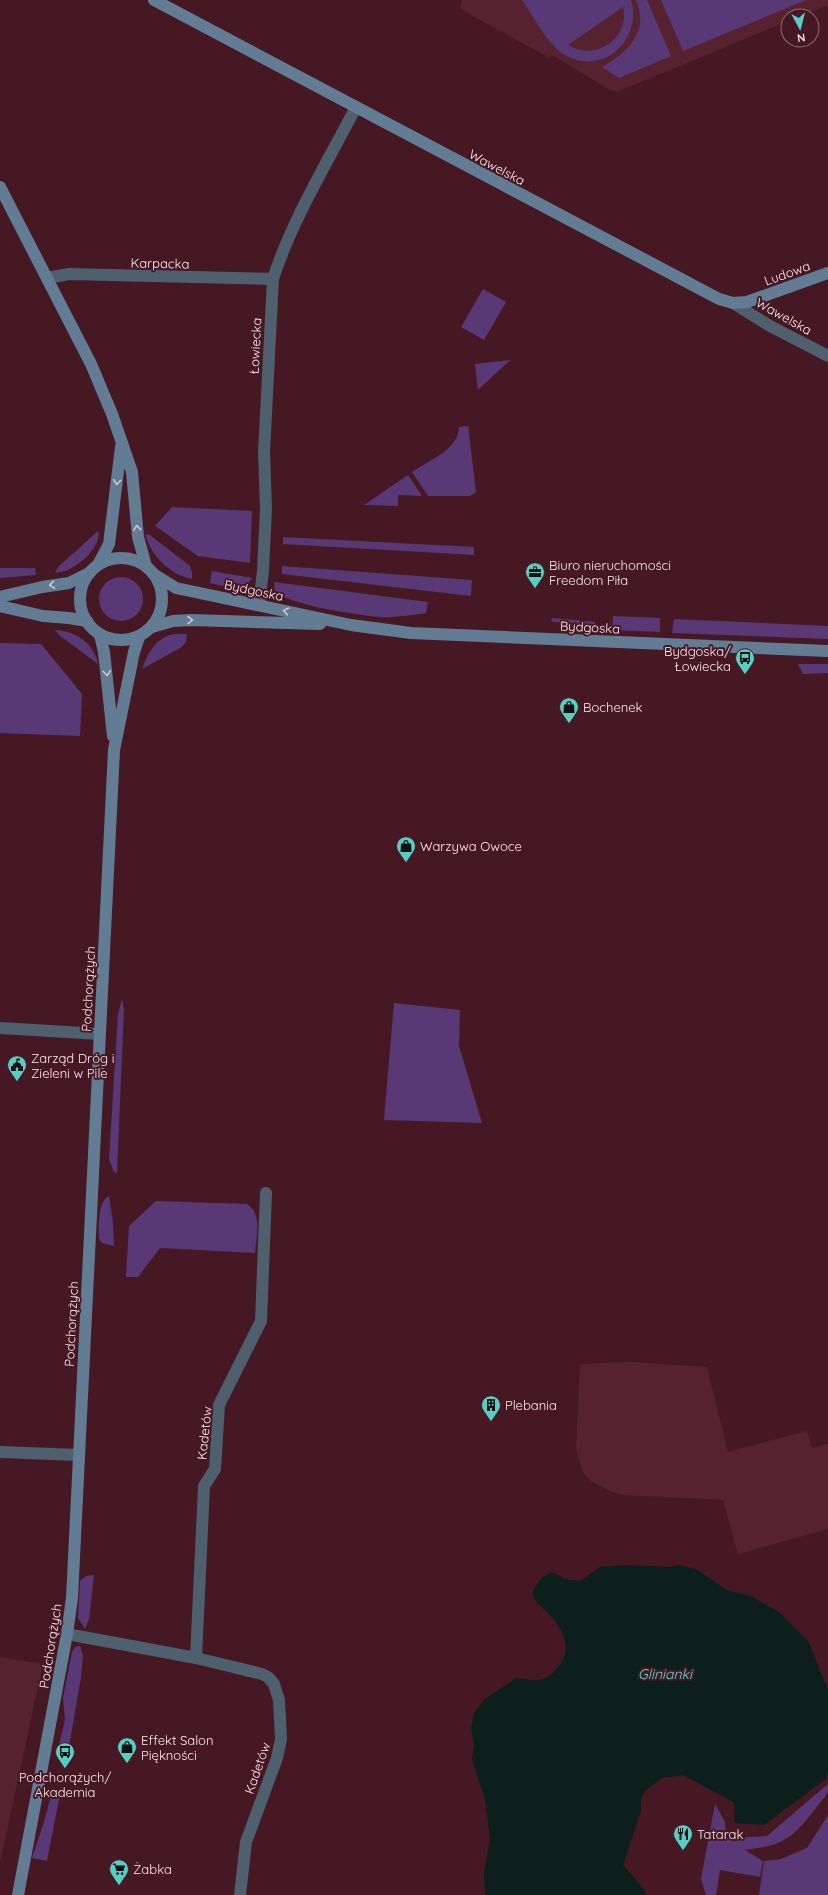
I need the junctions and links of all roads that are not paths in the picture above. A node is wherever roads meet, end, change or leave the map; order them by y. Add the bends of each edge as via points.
1 (154, 0) edge
2 (356, 107) junction
3 (0, 187) edge
4 (828, 273) edge
5 (47, 278) junction
6 (273, 279) junction
7 (733, 303) junction
8 (828, 356) edge
9 (122, 444) junction
10 (98, 565) junction
11 (146, 566) junction
12 (89, 574) junction
13 (155, 575) junction
14 (0, 598) edge
15 (259, 605) junction
16 (0, 606) edge
17 (87, 621) junction
18 (351, 626) junction
19 (152, 627) junction
20 (100, 635) junction
21 (139, 637) junction
22 (828, 651) edge
23 (114, 750) junction
24 (0, 1028) edge
25 (100, 1034) junction
26 (266, 1193) dead end
27 (0, 1452) edge
28 (79, 1455) junction
29 (67, 1634) junction
30 (196, 1658) junction
31 (18, 1895) edge
32 (240, 1895) edge

1 - 2 street, Wawelska
2 - 6 street, Łowiecka via 279,257
2 - 7 street, Wawelska via 665,272 718,299
3 - 5 street
4 - 7 street, Ludowa via 755,299
5 - 6 street, Karpacka via 69,274
5 - 9 street via 91,364
6 - 15 street, Łowiecka via 264,452 266,509
7 - 8 street, Wawelska via 770,326
9 -> 10 street via 109,544
11 -> 9 street via 138,538 132,472
10 - 11 street via 109,559 122,558 135,560
10 - 12 street
11 - 13 street
12 -> 14 street via 69,583
12 - 17 street via 82,584 80,596 81,608
13 - 15 street, Bydgoska via 176,588
13 - 19 street via 160,586 162,608
18 -> 15 street, Bydgoska
16 - 17 street via 43,616
17 - 20 street
19 -> 18 street, Bydgoska via 173,621 195,620
18 - 22 street, Bydgoska via 411,633
19 - 21 street
20 - 21 street via 121,640
20 -> 23 street, Podchorążych via 107,671
21 - 23 street, Podchorążych
23 - 25 street, Podchorążych
24 - 25 street
25 - 28 street, Podchorążych
26 - 30 street, Kadetów via 261,1321 219,1406 214,1469 204,1486
27 - 28 street
28 - 29 street, Podchorążych via 72,1598
29 - 30 street, Kadetów
29 - 31 street, Podchorążych
30 - 32 street, Kadetów via 268,1677 274,1684 279,1700 281,1739 277,1758 246,1842

